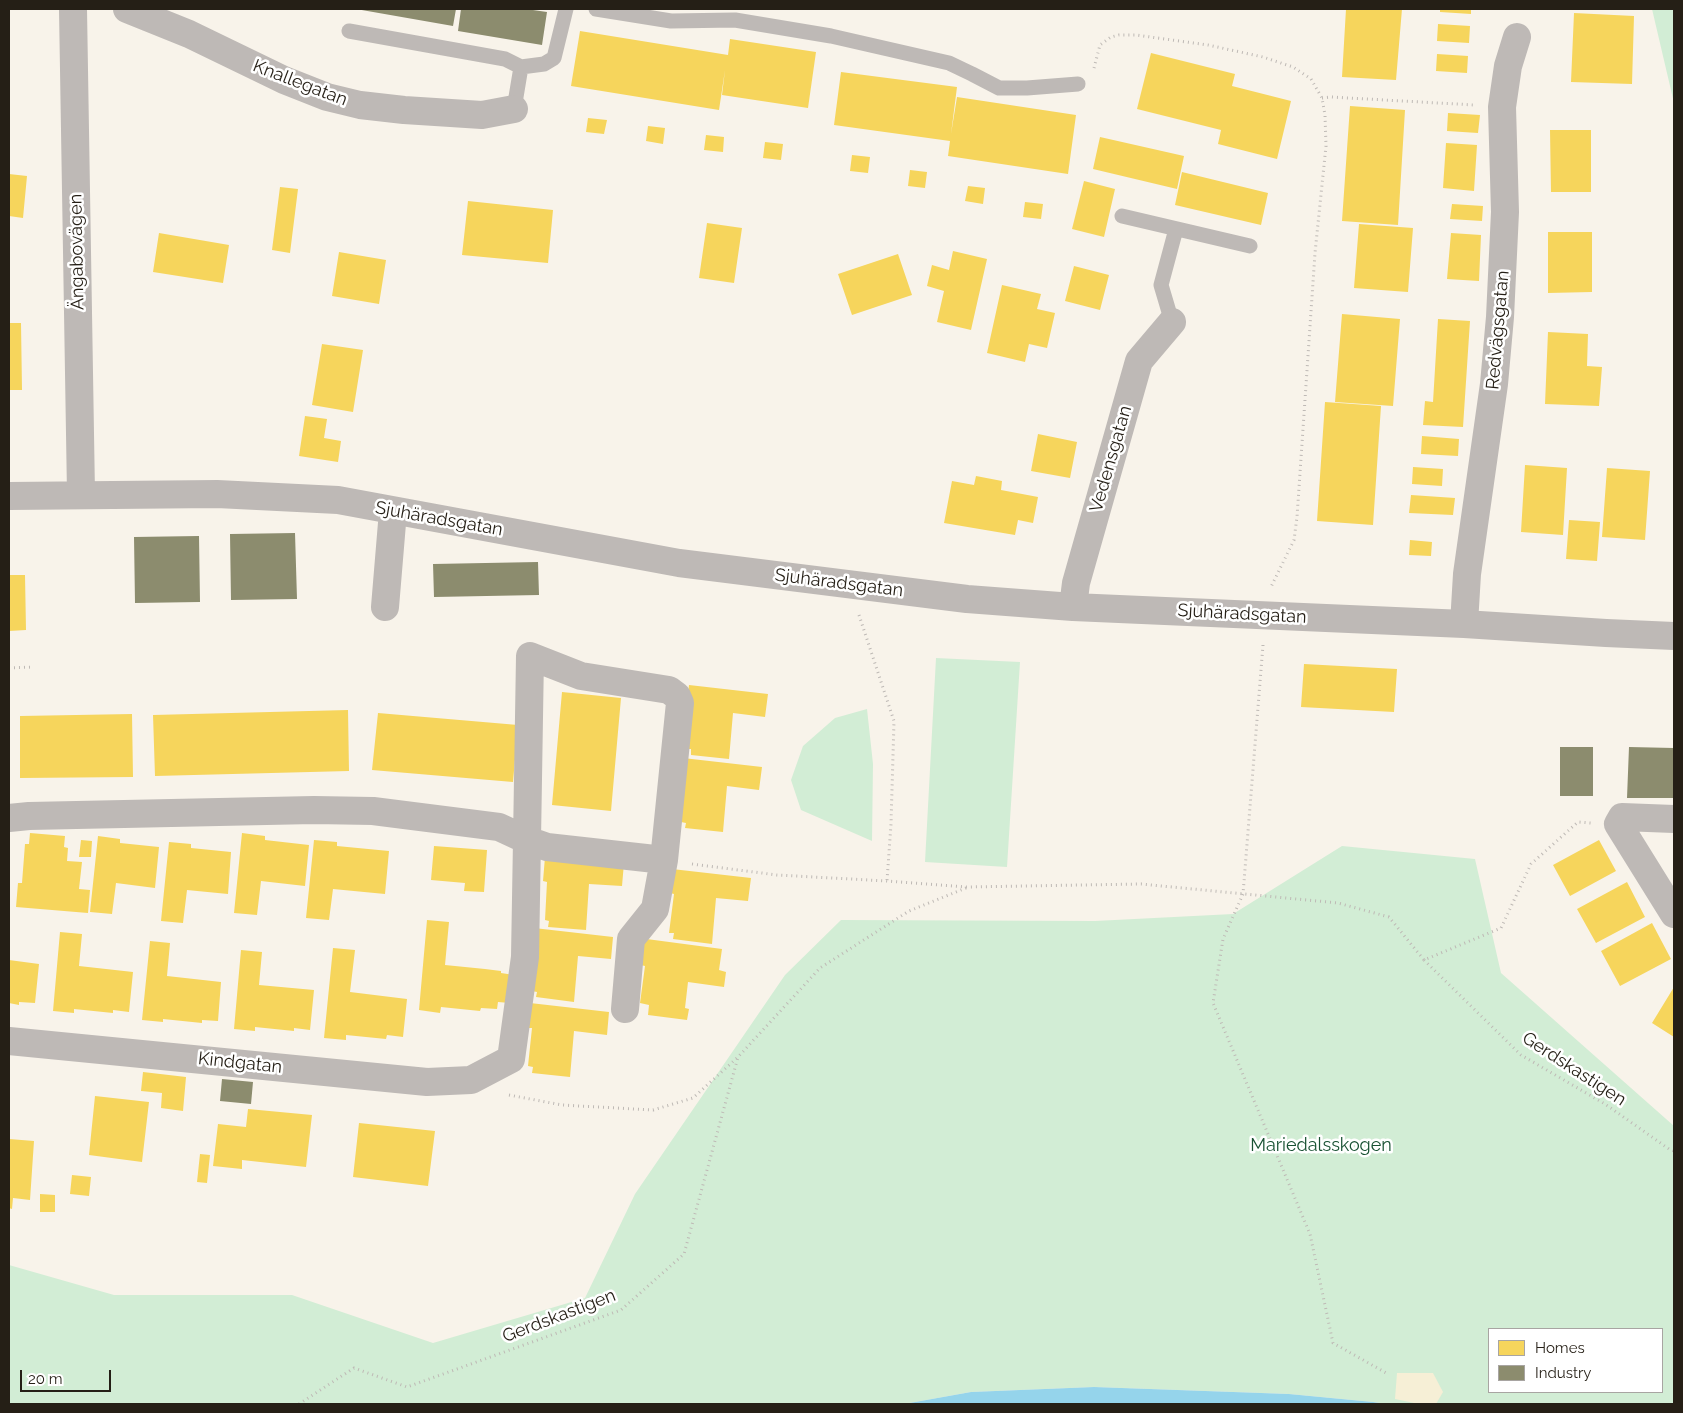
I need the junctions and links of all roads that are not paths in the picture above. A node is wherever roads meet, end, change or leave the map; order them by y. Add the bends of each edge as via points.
1 (73, 9) edge
2 (127, 9) edge
3 (566, 9) edge
4 (596, 9) edge
5 (349, 31) dead end
6 (1517, 37) dead end
7 (521, 67) junction
8 (1078, 84) dead end
9 (514, 109) joint
10 (1122, 216) dead end
11 (1176, 229) junction
12 (1250, 246) dead end
13 (1172, 322) joint
14 (80, 494) junction
15 (9, 496) edge
16 (394, 510) junction
17 (386, 607) dead end
18 (1073, 607) junction
19 (1464, 624) junction
20 (1674, 636) edge
21 (9, 818) edge
22 (1674, 819) edge
23 (527, 840) junction
24 (664, 860) junction
25 (1674, 914) edge
26 (625, 1009) dead end
27 (9, 1041) edge

1 - 14 street, Ängabovägen
2 - 9 street, Knallegatan via 327,97 404,110 482,115
3 - 7 lane via 554,58 544,64
4 - 8 lane via 671,21 735,20 831,36 949,64 999,88
5 - 7 lane via 505,59
6 - 19 street, Redvägsgatan via 1508,66 1502,107 1505,212 1501,307 1494,384 1467,574
7 - 9 lane
10 - 11 lane
11 - 12 lane
11 - 13 lane via 1161,285
13 - 18 street, Vedensgatan via 1138,361 1076,583
14 - 15 street, Sjuhäradsgatan
14 - 16 street, Sjuhäradsgatan via 217,494 338,500
16 - 17 street
16 - 18 street, Sjuhäradsgatan via 679,563 967,599
18 - 19 street, Sjuhäradsgatan
19 - 20 street, Sjuhäradsgatan
21 - 23 street via 286,810 372,811 498,827
22 - 25 street via 1622,818 1618,824
23 - 24 street via 546,847
23 - 24 street via 530,656 581,676 669,690 677,696 680,703
23 - 27 street, Kindgatan via 525,958 511,1059 472,1080 427,1082
24 - 26 street via 655,909 631,939

